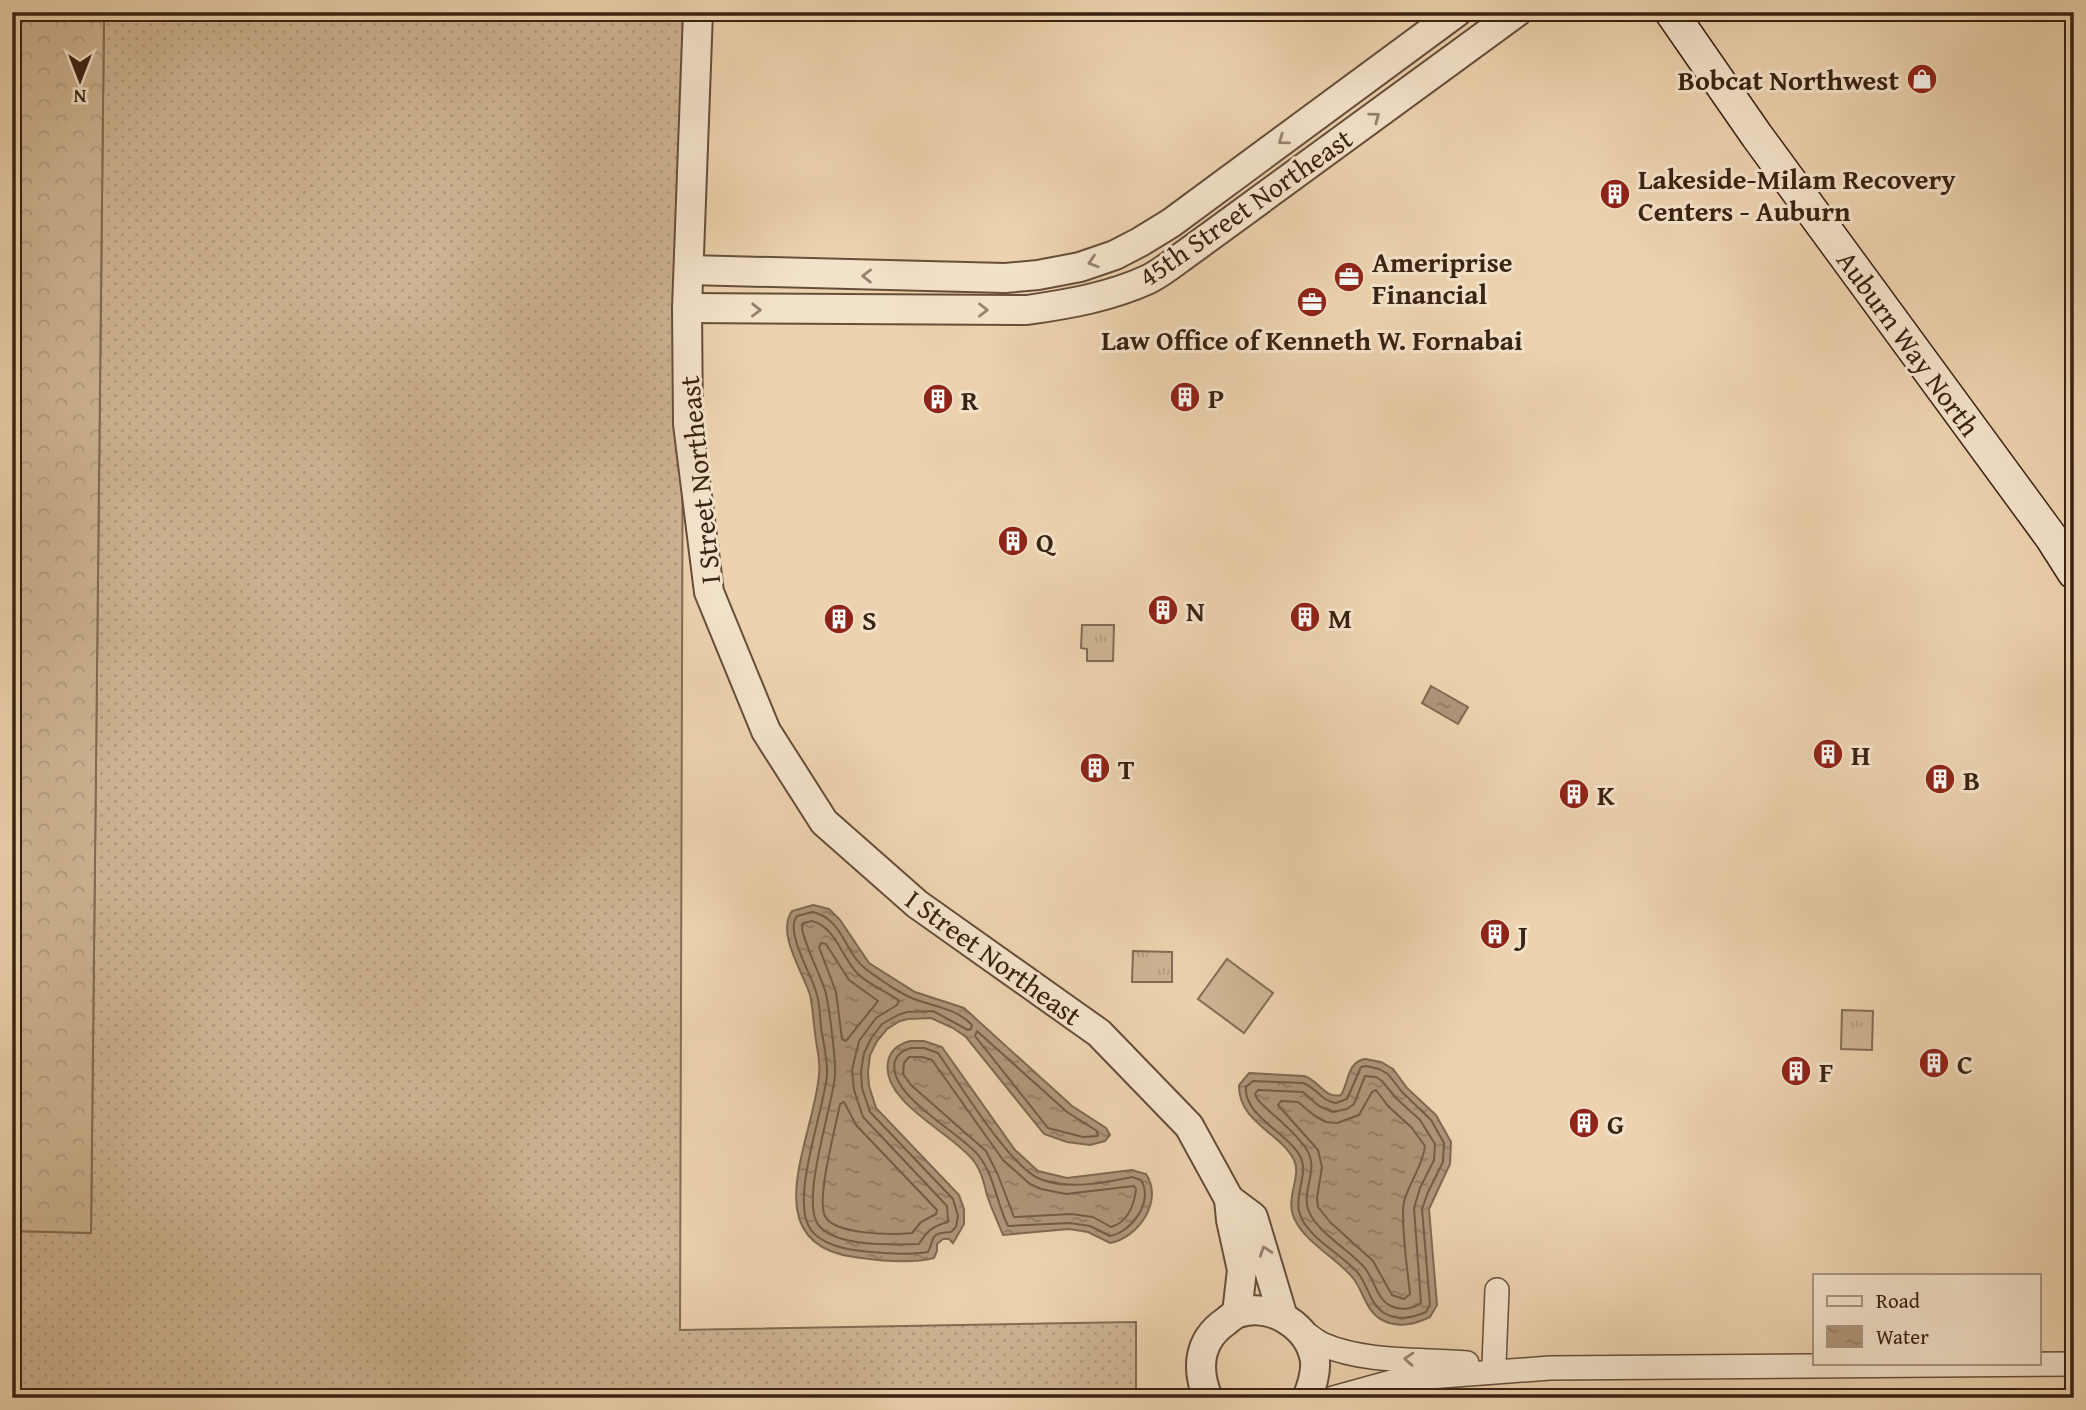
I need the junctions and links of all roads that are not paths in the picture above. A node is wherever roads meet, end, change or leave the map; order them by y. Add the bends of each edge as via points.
1 (698, 12) edge
2 (1457, 12) edge
3 (1517, 12) edge
4 (1671, 12) edge
5 (688, 270) junction
6 (687, 308) junction
7 (2074, 571) edge
8 (1229, 1199) junction
9 (1497, 1290) dead end
10 (1237, 1313) junction
11 (1291, 1322) junction
12 (1494, 1364) junction
13 (2074, 1364) edge
14 (1550, 1368) junction
15 (1208, 1398) edge
16 (1307, 1398) edge
17 (1333, 1398) edge

1 - 5 street, I Street Northeast
2 -> 5 street, 45th Street Northeast via 1171,223 1115,255 1080,267 1005,278
6 -> 3 street, 45th Street Northeast via 1027,310 1105,296 1150,278 1190,251
4 - 7 main road, Auburn Way North
5 - 6 street, I Street Northeast
6 - 8 street, I Street Northeast via 688,424 709,592 766,731 824,822 917,904 1099,1033 1189,1126
8 - 10 street, I Street Northeast via 1242,1270
11 -> 8 street, I Street Northeast via 1253,1217
9 - 12 street
10 - 11 street via 1266,1311
10 - 15 street via 1205,1343 1200,1379
12 -> 11 street via 1360,1355 1321,1344
11 - 16 street, I Street Northeast via 1310,1344 1315,1362
12 - 14 street
13 - 14 street
14 - 17 street via 1402,1379

